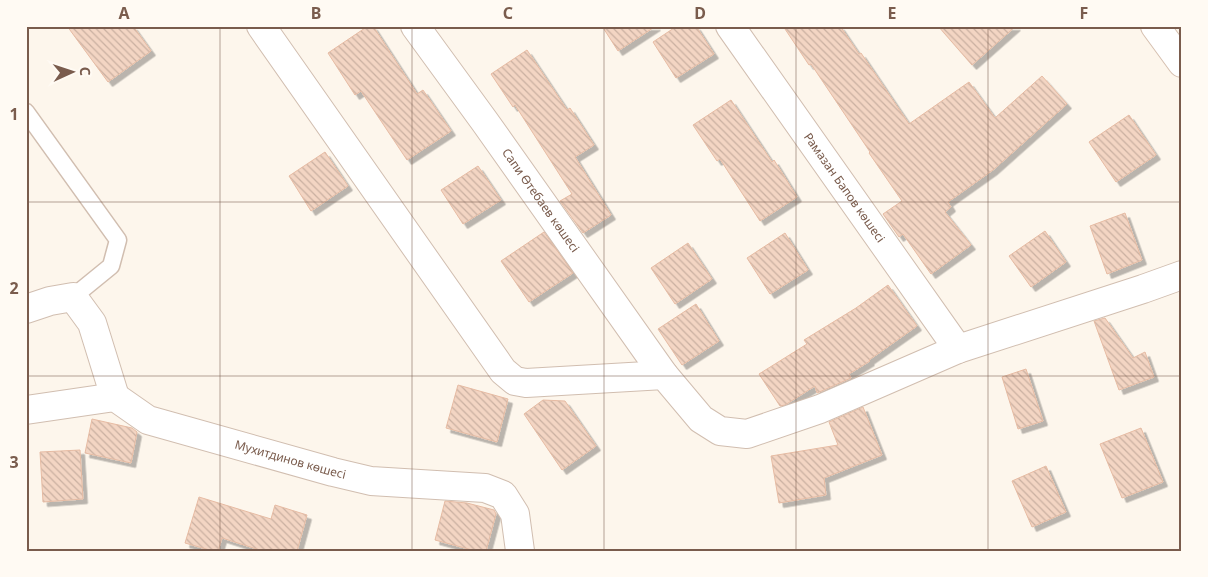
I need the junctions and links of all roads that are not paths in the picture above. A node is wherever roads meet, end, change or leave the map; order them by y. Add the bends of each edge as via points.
1 (261, 26) edge
2 (415, 26) edge
3 (730, 26) edge
4 (1155, 26) edge
5 (1182, 63) edge
6 (26, 112) edge
7 (1182, 275) edge
8 (73, 297) junction
9 (26, 309) edge
10 (958, 349) junction
11 (664, 375) junction
12 (115, 397) junction
13 (26, 410) edge
14 (520, 551) edge

1 - 11 street via 503,371 515,381 526,384
2 - 11 street, Сапи Өтебаев көшесі
3 - 10 street, Рамазан Бапов көшесі
4 - 5 street
6 - 8 lane via 118,240 111,266
7 - 10 street, Сапи Өтебаев көшесі
8 - 9 street
8 - 12 street via 92,322
10 - 11 street, Сапи Өтебаев көшесі via 820,409 747,434 720,431 701,418
12 - 13 street
12 - 14 street, Мухитдинов көшесі via 148,420 333,472 372,481 485,488 503,495 515,514

